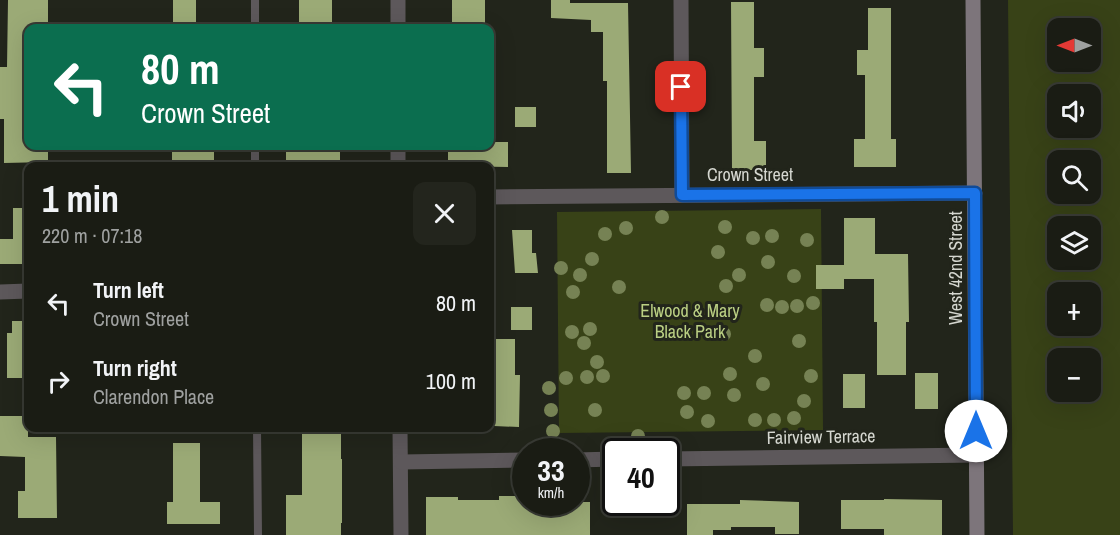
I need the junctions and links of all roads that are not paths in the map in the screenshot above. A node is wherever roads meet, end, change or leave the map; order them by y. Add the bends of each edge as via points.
1 (255, 0) edge
2 (398, 0) edge
3 (681, 0) edge
4 (973, 0) edge
5 (255, 24) edge
6 (398, 24) edge
7 (975, 193) junction
8 (682, 195) junction
9 (494, 197) edge
10 (24, 291) edge
11 (0, 292) edge
12 (257, 432) edge
13 (400, 432) edge
14 (977, 455) junction
15 (680, 459) edge
16 (512, 460) edge
17 (401, 462) junction
18 (258, 535) edge
19 (401, 535) edge
20 (977, 535) edge

1 - 5 lane
2 - 6 street
3 - 8 street
4 - 7 street, West 42nd Street
7 - 8 street, Crown Street
7 - 14 street, West 42nd Street
8 - 9 street, Crown Street
10 - 11 street
12 - 18 lane
13 - 17 street
14 - 15 street, Fairview Terrace
14 - 20 street, West 42nd Street
16 - 17 street
17 - 19 street

